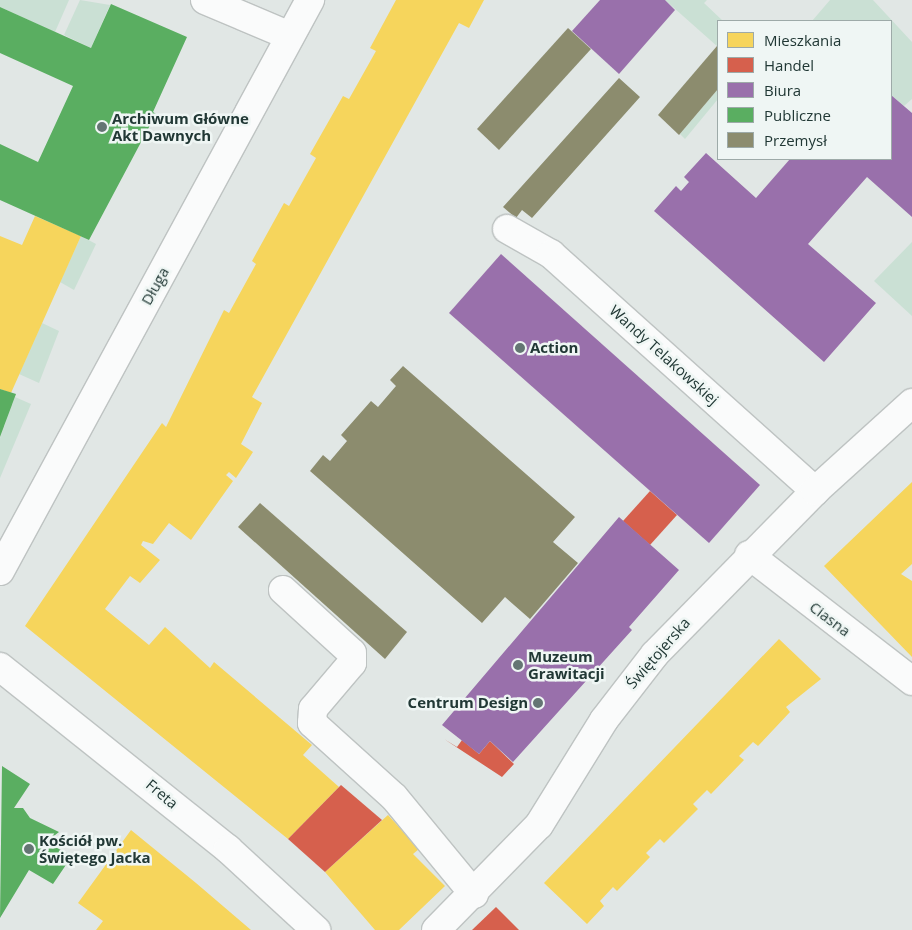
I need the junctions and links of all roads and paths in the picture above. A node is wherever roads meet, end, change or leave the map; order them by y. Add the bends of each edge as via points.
1 (205, 0) edge
2 (310, 0) edge
3 (290, 36) junction
4 (507, 229) dead end
5 (912, 403) edge
6 (815, 491) junction
7 (749, 555) junction
8 (0, 571) edge
9 (283, 590) dead end
10 (0, 667) edge
11 (912, 681) edge
12 (474, 894) junction
13 (316, 930) edge
14 (436, 930) edge

1 - 3 street
2 - 3 street, Długa
3 - 8 street, Długa
4 - 6 street, Wandy Telakowskiej via 552,254
5 - 6 street, Świętojerska
6 - 7 street, Świętojerska
7 - 11 street, Ciasna
7 - 12 street, Świętojerska via 628,686 539,825
9 - 12 street via 352,653 352,663 313,709 312,723 394,798
10 - 13 street, Freta via 191,818
12 - 14 street, Świętojerska

